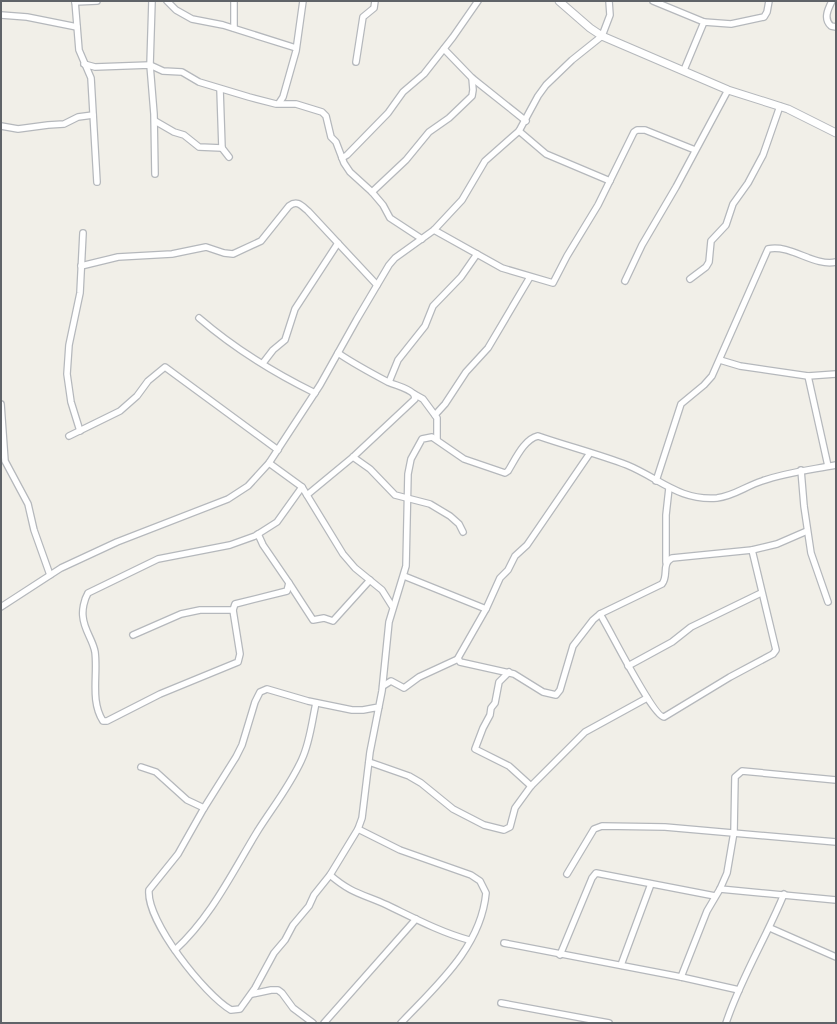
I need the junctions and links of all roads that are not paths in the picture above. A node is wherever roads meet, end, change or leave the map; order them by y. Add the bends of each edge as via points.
1 (75, 1) edge
2 (96, 1) edge
3 (152, 1) edge
4 (234, 1) edge
5 (303, 1) edge
6 (375, 1) edge
7 (478, 1) edge
8 (559, 1) edge
9 (609, 1) edge
10 (769, 1) edge
11 (832, 1) edge
12 (168, 2) edge
13 (657, 2) edge
14 (1, 15) edge
15 (704, 22) junction
16 (77, 27) junction
17 (836, 27) edge
18 (234, 28) junction
19 (602, 36) junction
20 (296, 48) junction
21 (444, 49) junction
22 (356, 62) dead end
23 (84, 64) junction
24 (150, 65) junction
25 (95, 68) junction
26 (684, 70) junction
27 (91, 78) junction
28 (472, 78) junction
29 (220, 89) junction
30 (728, 90) junction
31 (279, 103) junction
32 (780, 106) junction
33 (94, 115) junction
34 (155, 121) junction
35 (526, 121) junction
36 (1, 126) edge
37 (519, 131) junction
38 (836, 133) edge
39 (222, 148) junction
40 (695, 150) junction
41 (229, 157) dead end
42 (342, 158) junction
43 (156, 174) dead end
44 (610, 181) junction
45 (97, 182) dead end
46 (372, 192) junction
47 (434, 230) junction
48 (83, 233) dead end
49 (422, 238) junction
50 (338, 243) junction
51 (477, 254) junction
52 (836, 262) edge
53 (81, 266) junction
54 (530, 277) junction
55 (690, 279) dead end
56 (625, 281) dead end
57 (377, 285) junction
58 (199, 318) dead end
59 (338, 353) junction
60 (720, 360) junction
61 (263, 363) junction
62 (836, 374) edge
63 (808, 376) junction
64 (389, 382) junction
65 (315, 393) junction
66 (414, 394) junction
67 (1, 404) edge
68 (435, 415) junction
69 (80, 431) junction
70 (69, 436) dead end
71 (436, 439) junction
72 (278, 450) junction
73 (590, 453) junction
74 (353, 457) junction
75 (269, 464) junction
76 (836, 465) edge
77 (828, 466) junction
78 (801, 470) junction
79 (656, 481) junction
80 (302, 487) junction
81 (669, 488) junction
82 (306, 495) junction
83 (406, 497) junction
84 (807, 531) junction
85 (463, 532) dead end
86 (258, 534) junction
87 (752, 550) junction
88 (666, 562) junction
89 (50, 575) junction
90 (404, 576) junction
91 (370, 580) junction
92 (289, 583) junction
93 (761, 593) junction
94 (828, 602) dead end
95 (392, 606) junction
96 (1, 607) edge
97 (486, 609) junction
98 (233, 610) junction
99 (600, 614) junction
100 (133, 635) dead end
101 (458, 659) junction
102 (628, 666) junction
103 (509, 672) junction
104 (382, 686) junction
105 (646, 698) junction
106 (316, 703) junction
107 (379, 707) junction
108 (369, 762) junction
109 (141, 767) dead end
110 (836, 780) edge
111 (531, 786) junction
112 (204, 808) junction
113 (358, 829) junction
114 (734, 832) junction
115 (836, 842) edge
116 (567, 874) dead end
117 (330, 875) junction
118 (651, 884) junction
119 (720, 889) junction
120 (784, 894) junction
121 (715, 896) junction
122 (836, 900) edge
123 (416, 919) junction
124 (770, 928) junction
125 (470, 940) junction
126 (504, 943) dead end
127 (175, 950) junction
128 (560, 955) junction
129 (836, 957) edge
130 (621, 965) junction
131 (681, 977) junction
132 (738, 990) junction
133 (252, 994) junction
134 (501, 1004) dead end
135 (589, 1021) edge
136 (313, 1023) edge
137 (324, 1023) edge
138 (401, 1023) edge
139 (609, 1023) edge
140 (726, 1023) edge

1 - 2 street
1 - 16 street
3 - 24 street
4 - 18 street
5 - 20 street
6 - 22 street via 374,8 363,16
7 - 21 street
8 - 19 street
9 - 19 street via 610,15
10 - 15 street via 764,17 731,24
11 - 17 street via 827,11 827,20 831,26
12 - 18 street via 192,19
13 - 15 street
14 - 16 street via 27,17
15 - 26 street
16 - 23 street
18 - 20 street
19 - 26 street
19 - 35 street via 546,85
20 - 31 street via 283,97
21 - 28 street
21 - 42 street via 424,74 403,92 388,113 348,155
23 - 25 street
23 - 27 street
24 - 25 street
24 - 29 street via 163,71 182,72 199,82
24 - 34 street
25 - 27 street
26 - 30 street
27 - 33 street
28 - 35 street
28 - 46 street via 472,96 449,118 429,132 406,160
29 - 31 street
29 - 39 street
30 - 32 street
30 - 40 street
31 - 42 street via 296,104 322,112 326,116 329,131
32 - 38 street
32 - 55 street via 763,155 733,204 726,225 711,241 709,262
33 - 36 street via 64,124 31,128
33 - 45 street
34 - 39 street via 184,135 199,147
34 - 43 street
35 - 37 street
37 - 44 street via 546,154
37 - 47 street via 485,161 462,200
39 - 41 street
40 - 44 street via 645,130 637,130 631,137
40 - 56 street
42 - 46 street via 350,172
44 - 54 street via 555,282 551,284
46 - 49 street via 390,218
47 - 49 street
47 - 51 street
48 - 53 street
49 - 57 street via 395,258
50 - 53 street via 308,211 295,203 289,206 261,241 233,254 206,247 172,254 118,257
50 - 57 street
50 - 61 street via 295,308 285,340
51 - 54 street via 502,268
51 - 64 street via 461,277 433,306 425,326 398,360
52 - 60 street via 827,263 773,248 768,249
53 - 69 street via 80,293 69,345 67,374 71,402
54 - 68 street via 488,348 466,372
57 - 59 street
58 - 61 street via 221,337
59 - 64 street
59 - 65 street
60 - 63 street via 740,366
60 - 79 street via 710,380 681,404
61 - 65 street
62 - 63 street
63 - 77 street
64 - 66 street
65 - 72 street
66 - 68 street via 423,399
66 - 74 street via 414,400
67 - 89 street via 5,461 28,504
68 - 71 street via 438,423
69 - 70 street
69 - 72 street via 120,411 165,368
71 - 73 street via 464,459 505,473 535,437
71 - 83 street via 422,439 411,459
72 - 75 street
73 - 79 street via 629,466
73 - 97 street via 527,545 515,556 508,570 500,578
74 - 82 street
74 - 83 street via 370,469 395,494
75 - 80 street
75 - 89 street via 237,495 117,542
76 - 77 street
77 - 78 street
78 - 81 street via 760,482 732,495 716,498 693,497
78 - 84 street
79 - 81 street
80 - 82 street
80 - 86 street via 277,522
81 - 88 street
82 - 91 street via 343,554
83 - 85 street via 423,501 441,510 459,524
83 - 90 street
84 - 87 street via 777,544
84 - 94 street via 813,560
86 - 92 street
86 - 98 street via 230,545 158,559 88,594 83,617 95,651 97,710 103,721 238,662 240,654
87 - 88 street via 672,558
87 - 93 street
88 - 99 street via 662,584
89 - 96 street
90 - 95 street
90 - 97 street
91 - 92 street via 333,621 324,618 313,620
91 - 95 street via 386,595
92 - 98 street via 286,591 235,604
93 - 102 street via 691,627 672,642
93 - 105 street via 776,645 773,654 664,717 659,716
95 - 104 street
97 - 101 street
98 - 100 street via 200,610 181,614
99 - 102 street
99 - 103 street via 573,646 560,690 556,695 549,695
101 - 103 street via 471,665
101 - 104 street via 419,677 404,688 391,681
102 - 105 street
103 - 111 street via 499,682 495,703 490,708 490,715 482,728 475,749 508,766
104 - 107 street
105 - 111 street via 589,729
106 - 107 street via 363,710
106 - 112 street via 267,689 260,692 242,746
106 - 127 street via 302,759 285,790 220,896
107 - 108 street
108 - 111 street via 409,776 453,810 484,825 504,830 510,827 515,808
108 - 113 street via 365,805
109 - 112 street via 156,772 187,800
110 - 114 street via 740,771 735,777
112 - 127 street via 178,854 149,890 151,904
113 - 117 street
113 - 125 street via 400,850 471,874 480,881 486,898 480,920
114 - 115 street
114 - 116 street via 665,827 597,827
114 - 119 street via 727,873
117 - 123 street via 350,891 386,904
117 - 133 street via 293,924
118 - 121 street
118 - 128 street via 599,872 594,874
118 - 130 street
119 - 120 street
119 - 121 street
120 - 122 street
120 - 124 street
121 - 131 street
123 - 125 street via 448,934
123 - 137 street
124 - 129 street
124 - 132 street
125 - 138 street via 448,974
126 - 128 street
127 - 133 street via 201,984 231,1010 240,1010
128 - 130 street
130 - 131 street
131 - 132 street
132 - 140 street
133 - 136 street via 278,990 293,1008
134 - 135 street
135 - 139 street

